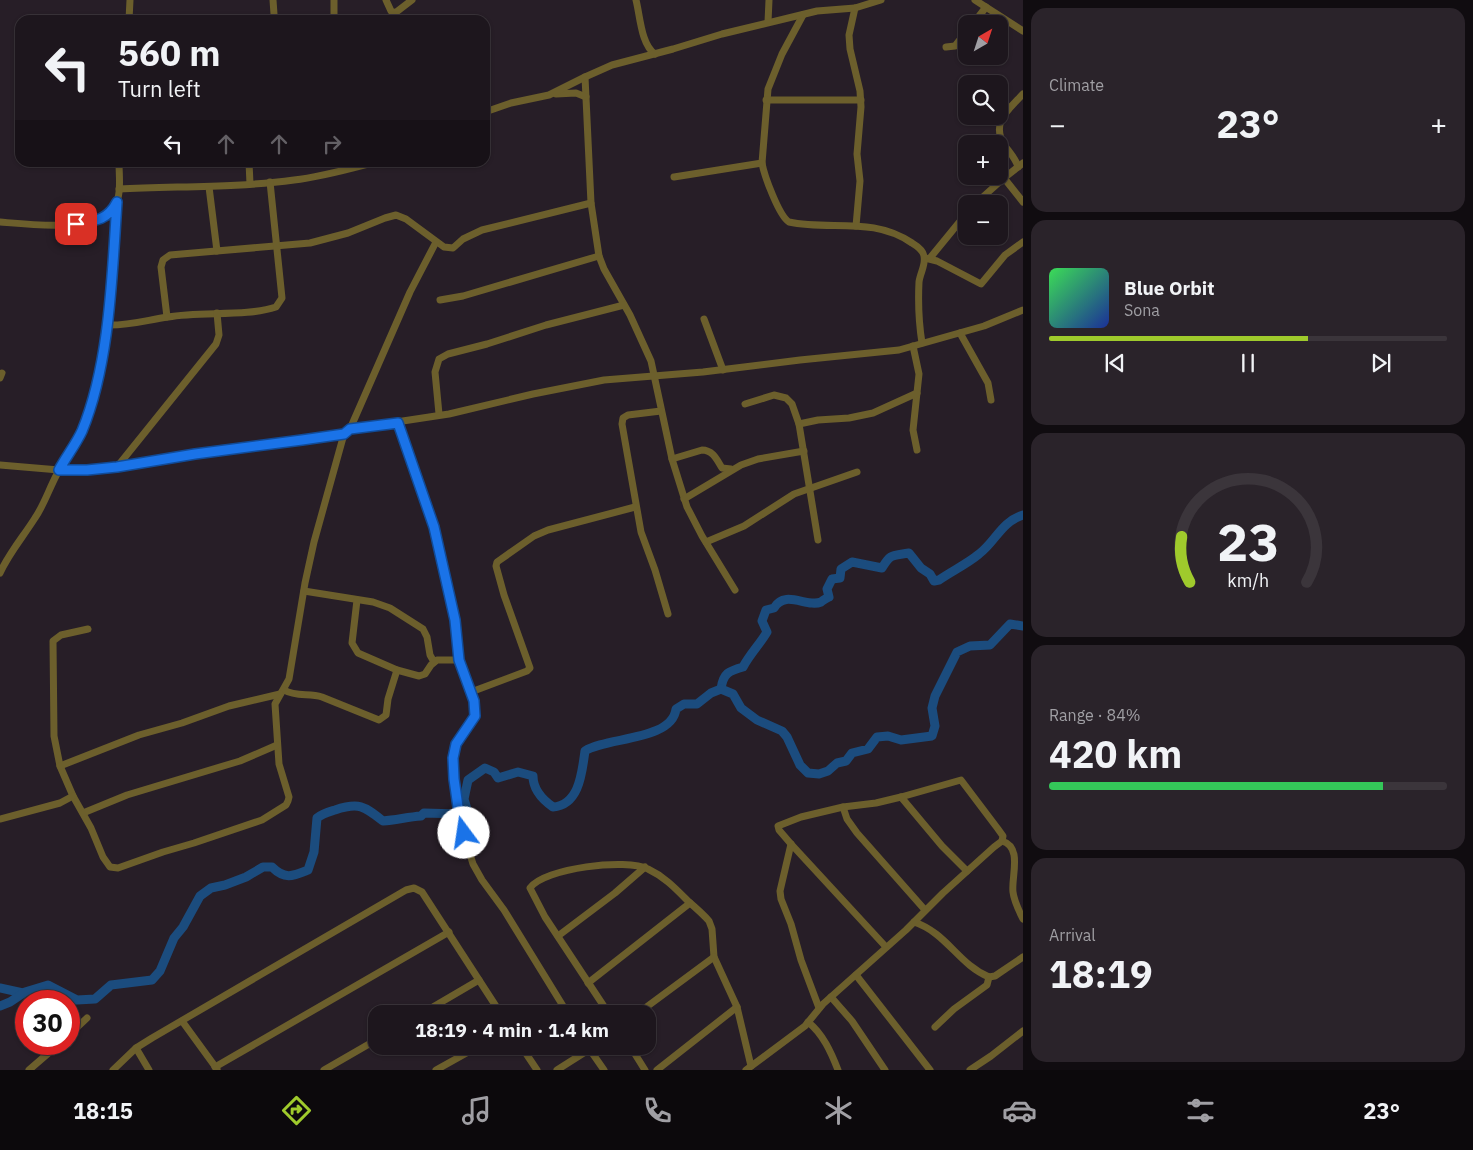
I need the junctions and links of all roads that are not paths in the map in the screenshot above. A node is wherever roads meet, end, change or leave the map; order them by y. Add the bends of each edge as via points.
1 (130, 0) edge
2 (273, 0) edge
3 (334, 0) edge
4 (386, 0) edge
5 (412, 0) edge
6 (636, 0) edge
7 (769, 0) edge
8 (881, 0) edge
9 (975, 0) edge
10 (986, 7) junction
11 (855, 8) junction
12 (129, 15) edge
13 (274, 15) edge
14 (334, 15) edge
15 (803, 15) junction
16 (980, 15) edge
17 (768, 22) junction
18 (1023, 31) edge
19 (958, 42) edge
20 (946, 47) dead end
21 (655, 54) junction
22 (585, 77) junction
23 (1023, 94) edge
24 (549, 95) junction
25 (586, 97) junction
26 (766, 100) junction
27 (861, 100) junction
28 (490, 110) edge
29 (762, 163) junction
30 (1020, 165) edge
31 (119, 167) edge
32 (249, 167) edge
33 (353, 167) edge
34 (1008, 175) edge
35 (674, 177) dead end
36 (270, 182) junction
37 (1008, 183) edge
38 (250, 184) junction
39 (996, 185) edge
40 (209, 187) junction
41 (119, 189) junction
42 (985, 195) edge
43 (117, 202) junction
44 (1023, 202) edge
45 (591, 203) junction
46 (0, 222) edge
47 (958, 223) edge
48 (856, 226) junction
49 (436, 242) junction
50 (1023, 242) edge
51 (278, 245) junction
52 (217, 251) junction
53 (600, 256) junction
54 (927, 258) junction
55 (440, 300) dead end
56 (624, 304) junction
57 (1023, 310) edge
58 (217, 313) junction
59 (167, 317) junction
60 (704, 319) dead end
61 (106, 326) junction
62 (960, 333) junction
63 (922, 343) junction
64 (914, 346) junction
65 (723, 370) junction
66 (653, 376) junction
67 (917, 393) junction
68 (991, 400) dead end
69 (745, 404) dead end
70 (661, 411) junction
71 (439, 414) junction
72 (398, 423) junction
73 (799, 424) junction
74 (347, 431) junction
75 (917, 450) dead end
76 (804, 451) junction
77 (672, 459) junction
78 (0, 465) edge
79 (117, 467) junction
80 (733, 469) junction
81 (59, 470) junction
82 (857, 472) dead end
83 (810, 488) junction
84 (684, 499) junction
85 (636, 506) junction
86 (818, 540) dead end
87 (706, 542) junction
88 (2, 561) edge
89 (0, 573) edge
90 (304, 590) junction
91 (735, 590) dead end
92 (357, 600) junction
93 (668, 614) dead end
94 (88, 629) dead end
95 (459, 660) junction
96 (434, 662) junction
97 (397, 670) junction
98 (282, 692) junction
99 (471, 692) junction
100 (277, 745) junction
101 (60, 766) junction
102 (73, 796) junction
103 (901, 797) junction
104 (843, 807) junction
105 (83, 813) junction
106 (0, 819) edge
107 (1002, 841) junction
108 (791, 844) junction
109 (645, 867) junction
110 (967, 871) junction
111 (690, 903) junction
112 (925, 910) junction
113 (1023, 919) edge
114 (914, 922) junction
115 (449, 932) junction
116 (558, 936) junction
117 (886, 947) junction
118 (714, 957) junction
119 (1023, 957) edge
120 (856, 974) junction
121 (989, 977) junction
122 (480, 980) junction
123 (588, 983) junction
124 (831, 997) junction
125 (437, 1005) edge
126 (495, 1005) edge
127 (562, 1005) edge
128 (603, 1005) edge
129 (649, 1005) edge
130 (737, 1007) junction
131 (819, 1008) junction
132 (87, 1018) dead end
133 (182, 1021) junction
134 (808, 1022) junction
135 (80, 1025) edge
136 (936, 1027) dead end
137 (1023, 1031) edge
138 (368, 1045) edge
139 (136, 1048) junction
140 (46, 1055) edge
141 (463, 1055) edge
142 (528, 1055) edge
143 (579, 1055) edge
144 (594, 1055) edge
145 (636, 1055) edge
146 (748, 1068) edge
147 (216, 1069) edge
148 (29, 1070) edge
149 (113, 1070) edge
150 (148, 1070) edge
151 (324, 1070) edge
152 (436, 1070) edge
153 (537, 1070) edge
154 (557, 1070) edge
155 (604, 1070) edge
156 (645, 1070) edge
157 (656, 1070) edge
158 (838, 1070) edge
159 (886, 1070) edge
160 (930, 1070) edge
161 (970, 1070) edge

1 - 12 street
2 - 13 street
3 - 14 street
4 - 5 street via 395,13
6 - 21 street via 645,39
7 - 17 street
8 - 11 street
9 - 10 street
10 - 16 street
10 - 18 street
11 - 15 street
11 - 27 street via 849,42
15 - 17 street
15 - 26 street via 782,54
17 - 21 street
19 - 20 street
21 - 22 street via 612,65
22 - 24 street
22 - 25 street
23 - 30 street via 1002,118 999,127 1002,141
24 - 25 street via 576,93
24 - 28 street
25 - 45 street
26 - 27 street
26 - 29 street
27 - 48 street via 857,154 860,190
29 - 35 street
29 - 48 street via 770,188 787,221
30 - 34 street
31 - 41 street
32 - 38 street
33 - 36 street
36 - 38 street
36 - 51 street
37 - 44 street
38 - 40 street
39 - 42 street
40 - 41 street
40 - 52 street
41 - 43 street
43 - 46 street via 105,217 76,224
43 - 61 street
45 - 49 street via 482,230 453,248
45 - 53 street
47 - 54 street
48 - 54 street via 900,235
49 - 51 street via 406,219 396,216 320,241
49 - 74 street
50 - 54 street via 1005,255 981,284
51 - 52 street
51 - 58 street via 280,303 272,308
52 - 59 street via 170,255 163,260
53 - 55 street
53 - 56 street
54 - 63 street via 919,280
56 - 66 street via 651,361
56 - 71 street via 439,359 435,372
57 - 62 street
58 - 59 street
58 - 79 street via 219,334 216,344
59 - 61 street
60 - 65 street
61 - 81 street via 90,405 81,432
62 - 63 street
62 - 68 street via 988,383
63 - 64 street
64 - 65 street
64 - 67 street via 919,374
65 - 66 street
66 - 70 street
66 - 71 street via 590,382
67 - 73 street via 873,413
67 - 75 street via 913,430
69 - 73 street via 781,396 792,404
70 - 77 street
70 - 85 street via 628,415 622,421
71 - 72 street
72 - 74 street
72 - 95 street via 434,527 455,620
73 - 76 street
74 - 79 street
74 - 90 street via 323,504
76 - 80 street via 758,459
76 - 83 street
77 - 80 street via 707,450 722,468
77 - 84 street
78 - 81 street
79 - 81 street
80 - 84 street
81 - 88 street via 39,510
82 - 83 street
83 - 86 street
83 - 87 street via 794,494 744,526
84 - 87 street
85 - 93 street via 641,532
85 - 99 street via 548,530 496,562 530,668 527,672
87 - 91 street
88 - 89 street
90 - 92 street
90 - 98 street via 289,679
92 - 96 street via 382,604 419,626 425,633
92 - 97 street via 354,648 358,653
94 - 101 street via 61,634 55,637 52,645 54,736
95 - 96 street
95 - 99 street
96 - 97 street via 428,672 419,676
97 - 98 street via 386,714 379,720 322,697
98 - 100 street via 275,704
98 - 101 street via 139,735
99 - 127 street via 475,716 456,744 453,758 459,814 469,851 482,880
100 - 105 street via 240,761 126,795
100 - 105 street via 289,797 286,805 262,820 194,844 124,866 110,867 102,857
101 - 102 street
102 - 105 street
102 - 106 street via 60,803
103 - 104 street
103 - 107 street via 961,780 998,829
103 - 110 street
104 - 108 street via 780,824 779,830
104 - 112 street via 857,833
107 - 110 street
107 - 113 street via 1012,849 1014,896
108 - 117 street
108 - 131 street via 781,898
109 - 111 street via 666,879
109 - 116 street
109 - 116 street via 601,865 562,870 532,884 531,890
110 - 112 street
111 - 118 street via 711,924
111 - 123 street
112 - 114 street
114 - 117 street
114 - 121 street via 939,935 962,959
115 - 122 street
115 - 133 street via 422,892 418,888 410,888
115 - 147 street
116 - 123 street
117 - 120 street
118 - 129 street
118 - 130 street
119 - 121 street
120 - 124 street
120 - 160 street
121 - 136 street via 987,985
122 - 125 street
122 - 126 street
123 - 128 street
124 - 131 street
124 - 159 street
130 - 146 street
130 - 157 street
131 - 134 street
132 - 135 street
133 - 139 street
133 - 147 street
134 - 146 street
134 - 158 street via 824,1040
137 - 161 street
138 - 151 street
139 - 149 street
139 - 150 street
140 - 148 street
141 - 152 street
142 - 153 street
143 - 154 street
144 - 155 street
145 - 156 street

